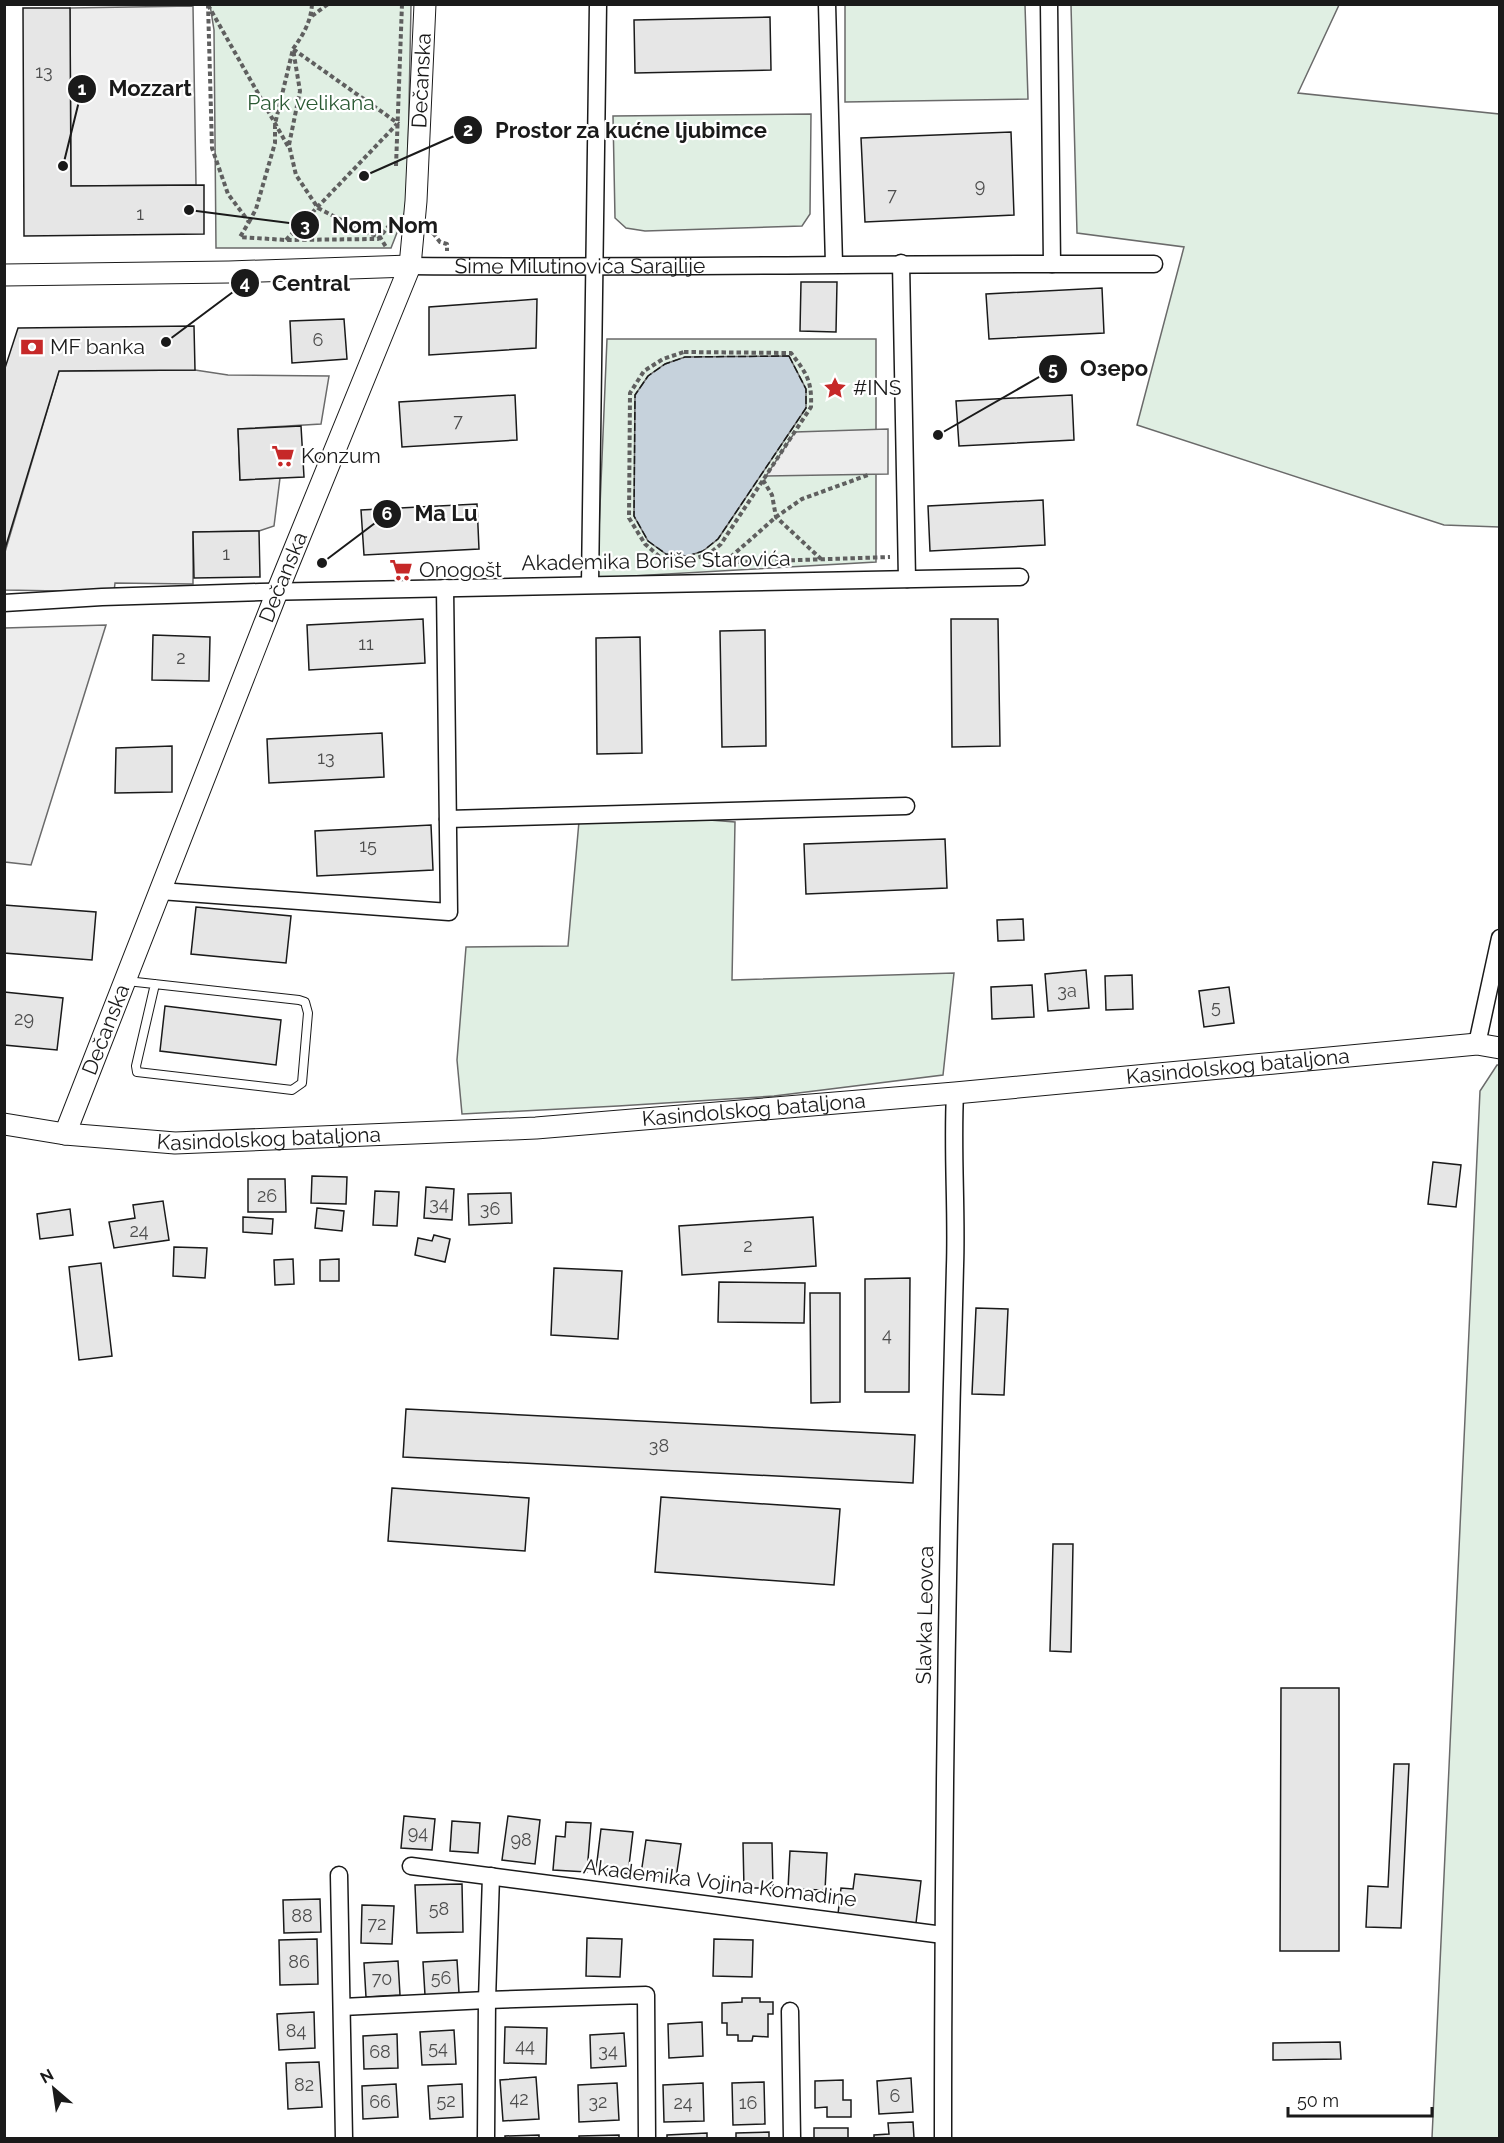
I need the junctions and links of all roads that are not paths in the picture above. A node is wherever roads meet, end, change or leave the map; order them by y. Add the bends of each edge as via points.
1 (425, 4) edge
2 (598, 4) edge
3 (827, 4) edge
4 (1049, 4) edge
5 (901, 263) junction
6 (834, 264) junction
7 (1052, 264) junction
8 (1154, 264) dead end
9 (410, 266) junction
10 (594, 267) junction
11 (4, 275) edge
12 (1020, 577) dead end
13 (907, 579) junction
14 (590, 584) junction
15 (445, 588) junction
16 (278, 592) junction
17 (4, 603) edge
18 (906, 806) dead end
19 (448, 819) junction
20 (160, 891) junction
21 (1500, 938) edge
22 (125, 981) junction
23 (154, 984) junction
24 (1477, 1044) junction
25 (1500, 1048) edge
26 (955, 1093) junction
27 (5, 1125) edge
28 (65, 1134) junction
29 (411, 1866) dead end
30 (339, 1875) dead end
31 (491, 1876) junction
32 (943, 1935) junction
33 (487, 2000) junction
34 (342, 2007) junction
35 (790, 2011) dead end
36 (344, 2139) edge
37 (486, 2139) edge
38 (647, 2139) edge
39 (792, 2139) edge
40 (943, 2139) edge

1 - 9 street, Dečanska
2 - 10 street
3 - 6 street
4 - 7 street
5 - 6 street, Sime Milutinovića Sarajlije
5 - 7 street, Sime Milutinovića Sarajlije
5 - 13 street
6 - 10 street, Sime Milutinovića Sarajlije
7 - 8 street, Sime Milutinovića Sarajlije
9 - 10 street, Sime Milutinovića Sarajlije
9 - 11 street, Sime Milutinovića Sarajlije
9 - 16 street, Dečanska
10 - 14 street
12 - 13 street, Akademika Boriše Starovića
13 - 14 street, Akademika Boriše Starovića
14 - 15 street, Akademika Boriše Starovića
15 - 16 street, Akademika Boriše Starovića
15 - 19 street
16 - 17 street, Akademika Boriše Starovića
16 - 20 street, Dečanska
18 - 19 street
19 - 20 street via 449,912
20 - 22 street, Dečanska
21 - 24 street
22 - 23 lane
22 - 28 street, Dečanska
23 - 23 lane via 305,1002 308,1013 302,1083 292,1090 137,1072
24 - 25 street, Kasindolskog bataljona
24 - 26 street, Kasindolskog bataljona
26 - 28 street, Kasindolskog bataljona via 536,1128 376,1136 175,1143
26 - 32 street, Slavka Leovca
27 - 28 street, Kasindolskog bataljona
29 - 31 street, Akademika Vojina Komadine
30 - 34 street
31 - 32 street, Akademika Vojina Komadine
31 - 33 street
32 - 40 street, Slavka Leovca
33 - 34 street
33 - 37 street
33 - 38 street via 646,1995
34 - 36 street
35 - 39 street

